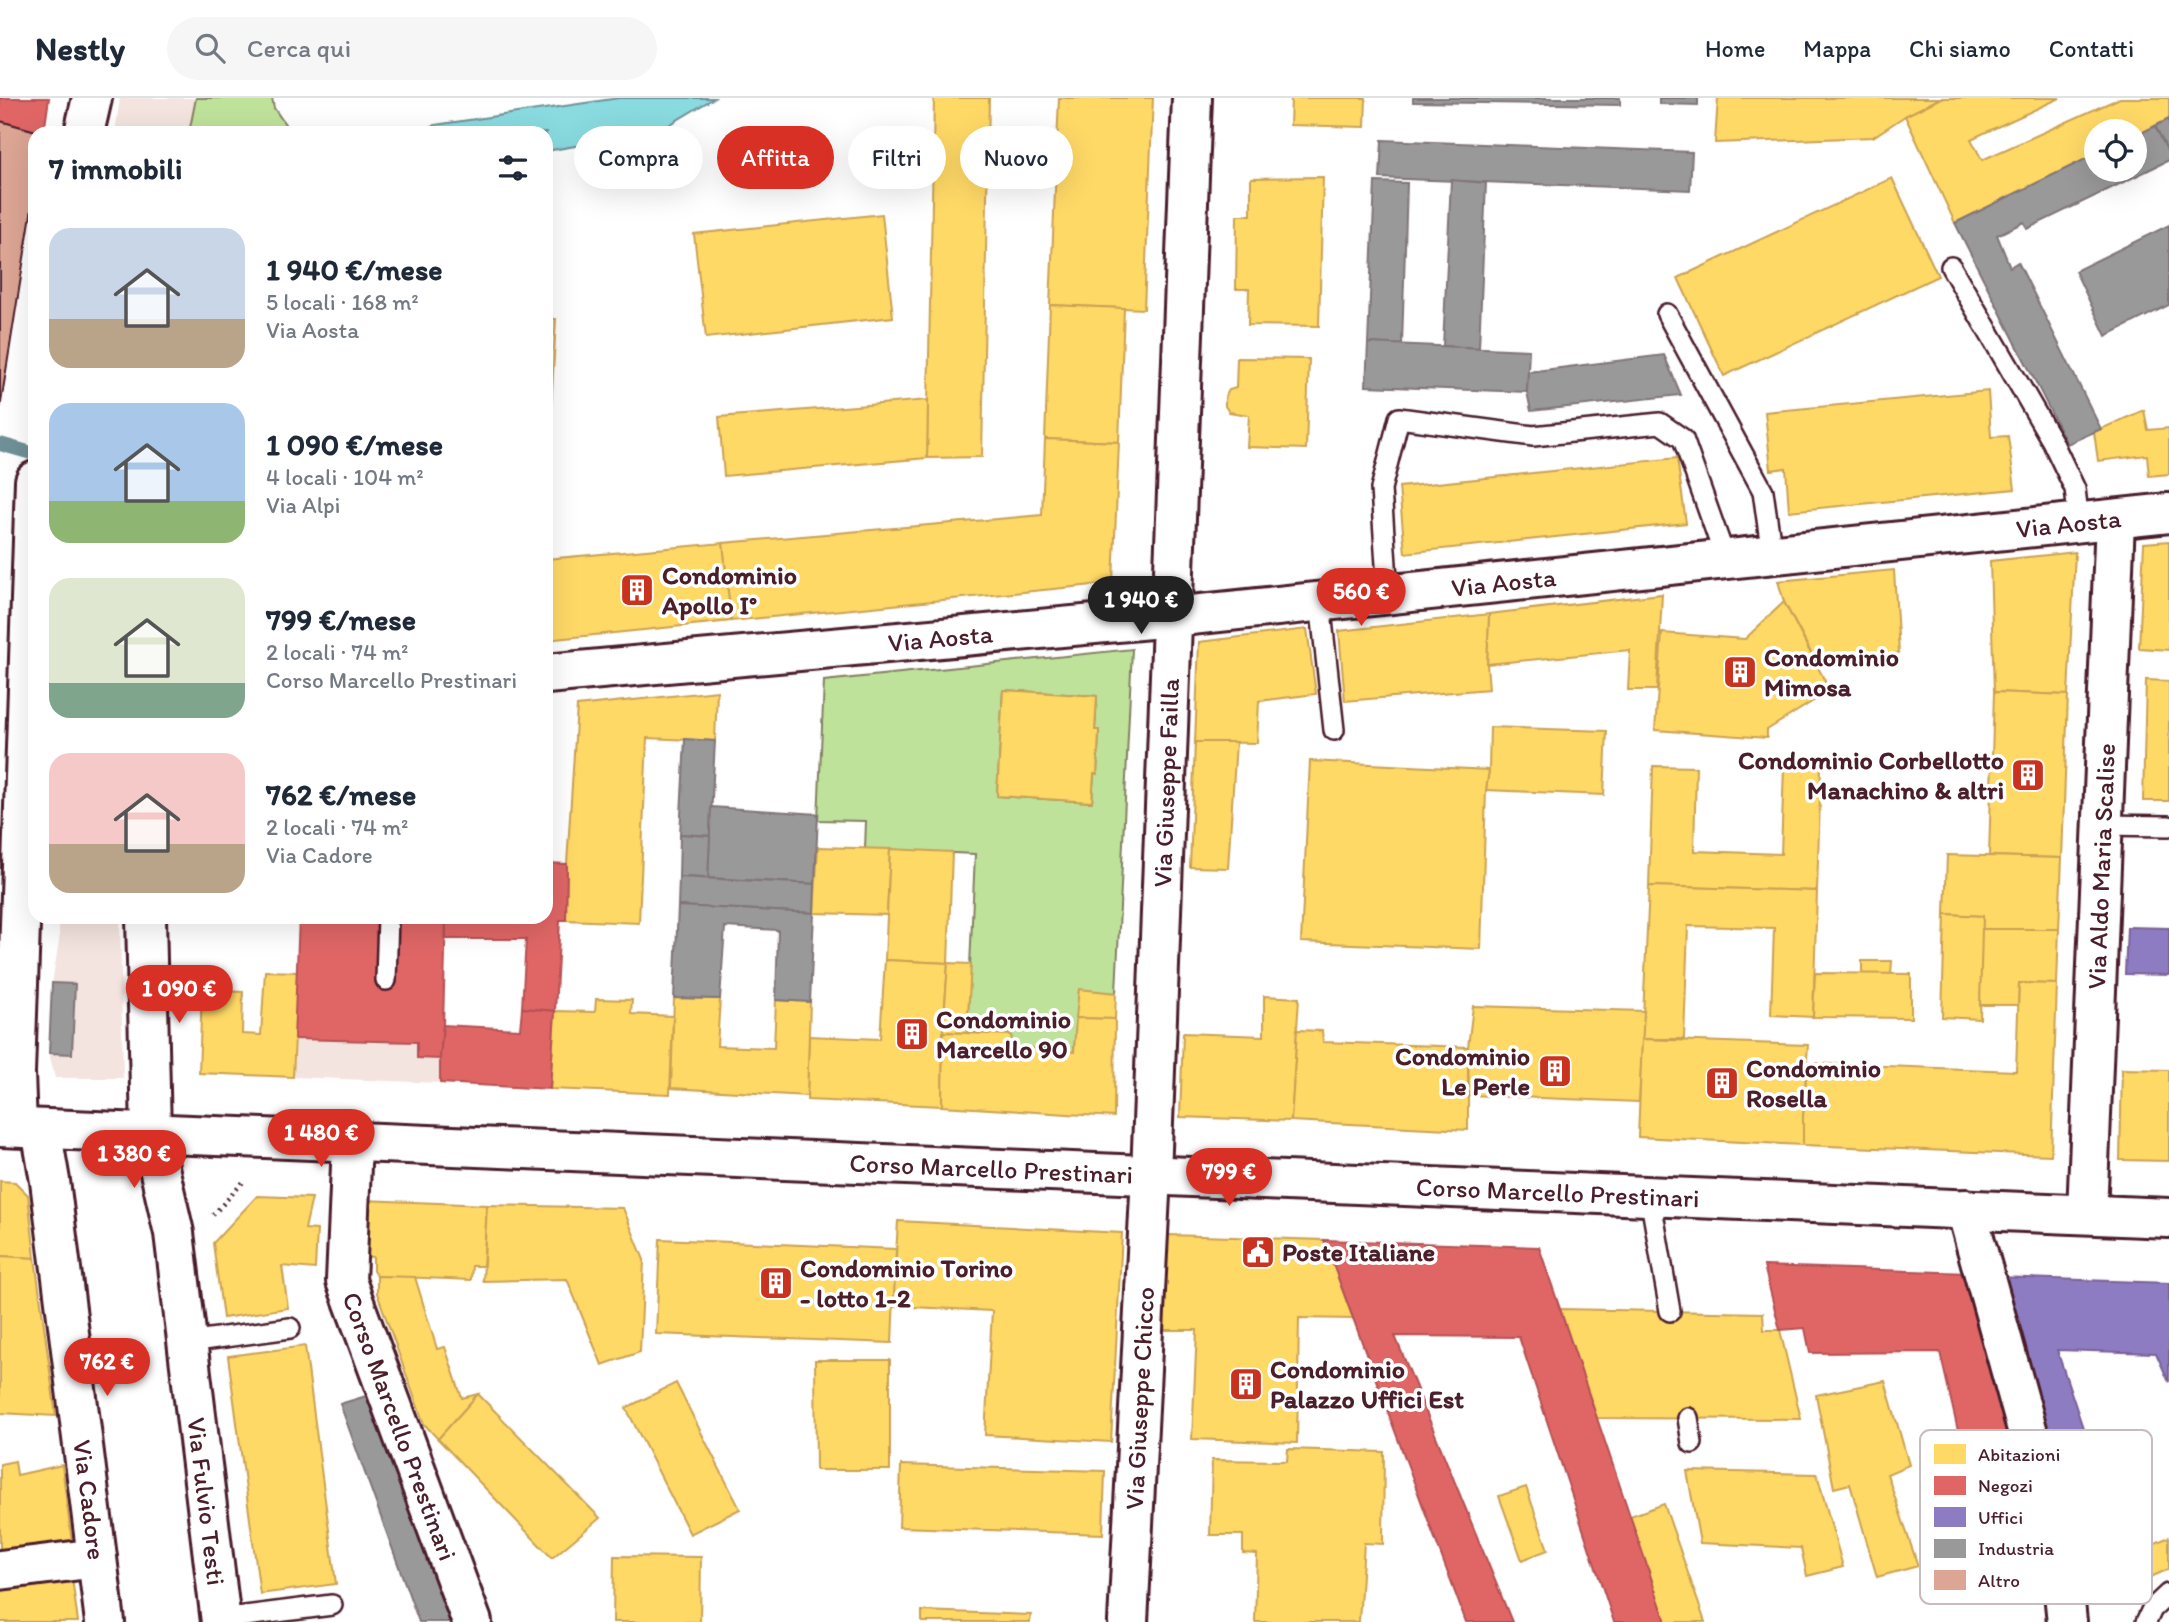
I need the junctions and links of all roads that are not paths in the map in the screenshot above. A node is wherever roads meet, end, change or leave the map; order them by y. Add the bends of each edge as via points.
1 (92, 98) edge
2 (1192, 98) edge
3 (86, 126) edge
4 (1951, 267) dead end
5 (1667, 314) dead end
6 (2169, 513) edge
7 (2097, 521) junction
8 (1772, 555) junction
9 (1726, 560) junction
10 (1388, 595) junction
11 (1320, 602) junction
12 (1172, 617) junction
13 (553, 673) edge
14 (28, 690) edge
15 (1334, 730) dead end
16 (2103, 825) junction
17 (2169, 826) edge
18 (146, 924) edge
19 (387, 924) edge
20 (386, 980) dead end
21 (19, 1128) edge
22 (151, 1133) junction
23 (352, 1142) junction
24 (1151, 1175) junction
25 (1650, 1196) junction
26 (1966, 1209) junction
27 (2087, 1214) junction
28 (2169, 1218) edge
29 (1670, 1311) dead end
30 (290, 1328) dead end
31 (188, 1342) junction
32 (1688, 1418) dead end
33 (2027, 1430) edge
34 (1692, 1443) dead end
35 (97, 1559) junction
36 (0, 1570) edge
37 (2168, 1594) edge
38 (2065, 1604) edge
39 (332, 1605) dead end
40 (2169, 1616) edge
41 (221, 1621) edge
42 (105, 1622) edge
43 (472, 1622) edge
44 (1128, 1622) edge
45 (2067, 1622) edge
46 (2146, 1622) edge
47 (2152, 1622) edge

1 - 3 street
2 - 12 street, Via Giuseppe Failla
4 - 7 lane
5 - 8 lane via 1763,491
6 - 7 street, Via Aosta
7 - 8 street, Via Aosta
7 - 16 street, Via Aldo Maria Scalise
8 - 9 street, Via Aosta
9 - 10 street, Via Aosta
9 - 10 lane via 1683,439 1660,423 1533,436 1399,418 1381,489
10 - 11 street, Via Aosta
11 - 12 street, Via Aosta
11 - 15 lane
12 - 13 street, Via Aosta
12 - 24 street, Via Giuseppe Failla
14 - 21 street, Via Cadore via 15,1073
16 - 17 lane
16 - 27 street, Via Aldo Maria Scalise
18 - 22 street, Via Fulvio Testi
19 - 20 lane
21 - 22 street, Corso Marcello Prestinari
21 - 35 street, Via Cadore via 50,1181
22 - 23 street, Corso Marcello Prestinari
22 - 31 street, Via Fulvio Testi via 174,1233
23 - 24 street, Corso Marcello Prestinari
23 - 43 street, Corso Marcello Prestinari via 346,1281
24 - 25 street, Corso Marcello Prestinari
24 - 44 street, Via Giuseppe Chicco
25 - 26 street, Corso Marcello Prestinari
25 - 29 lane
26 - 27 street, Corso Marcello Prestinari
26 - 33 street
27 - 28 street, Corso Marcello Prestinari
30 - 31 lane
31 - 41 street, Via Fulvio Testi
32 - 34 lane
35 - 36 street
35 - 42 street, Via Cadore
37 - 46 lane
38 - 45 street
39 - 41 lane
40 - 47 lane

